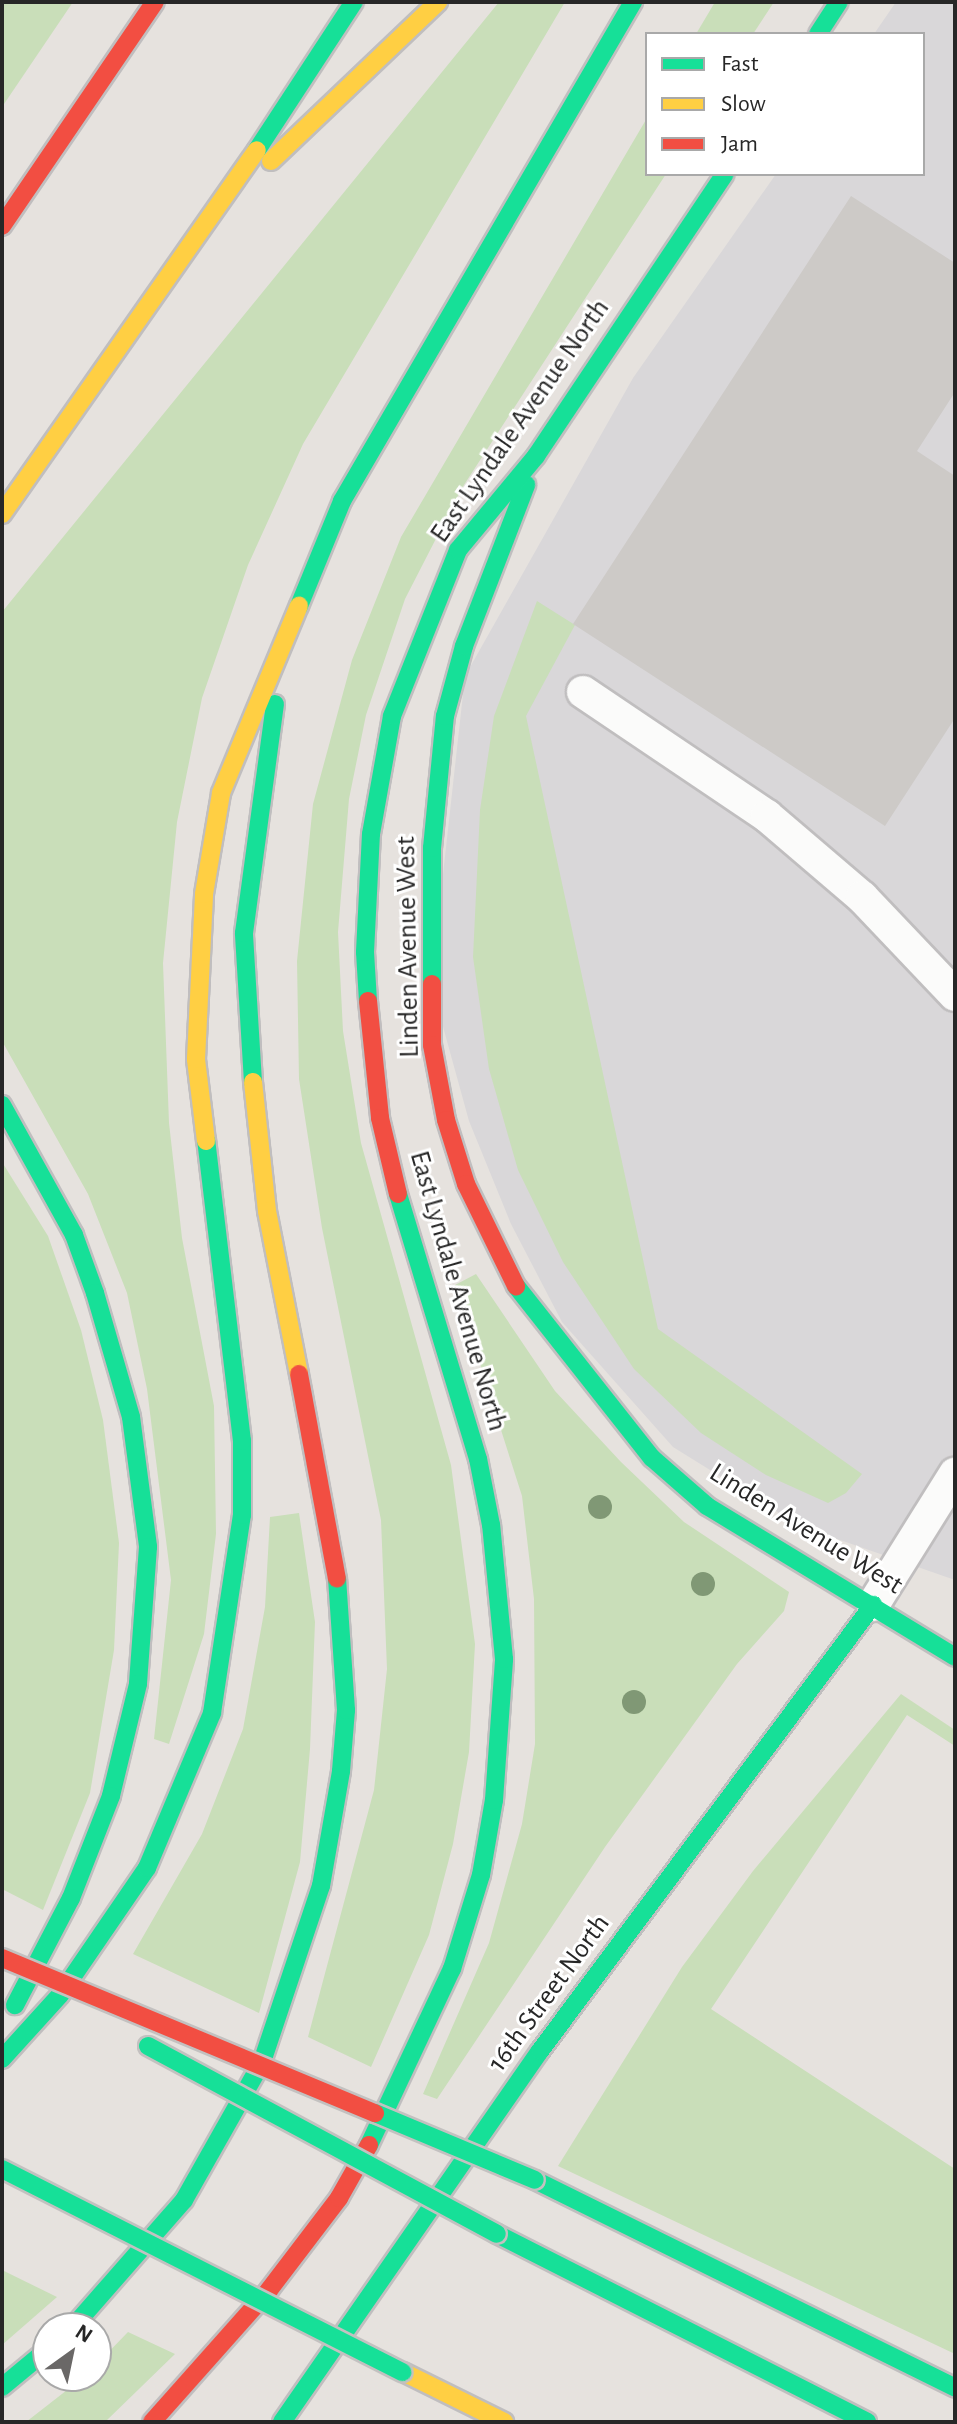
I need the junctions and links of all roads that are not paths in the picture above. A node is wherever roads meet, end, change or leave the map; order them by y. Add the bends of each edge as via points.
1 (155, 2) edge
2 (354, 2) edge
3 (438, 2) edge
4 (633, 2) edge
5 (838, 5) edge
6 (819, 32) edge
7 (724, 176) edge
8 (217, 212) junction
9 (2, 226) edge
10 (536, 456) junction
11 (2, 514) edge
12 (283, 642) junction
13 (583, 692) dead end
14 (955, 995) edge
15 (2, 1105) edge
16 (955, 1474) edge
17 (873, 1605) junction
18 (955, 1657) edge
19 (2, 1958) edge
20 (2, 1967) edge
21 (2, 2032) edge
22 (2, 2059) edge
23 (2, 2169) edge
24 (86, 2312) edge
25 (32, 2362) edge
26 (410, 2375) junction
27 (2, 2387) edge
28 (955, 2388) edge
29 (152, 2422) edge
30 (282, 2422) edge
31 (459, 2422) edge
32 (504, 2422) edge
33 (867, 2422) edge

1 - 9 main road
2 - 8 main road
3 - 8 main road
4 - 12 main road via 342,501
5 - 6 main road
7 - 10 main road, East Lyndale Avenue North
8 - 11 main road
10 - 17 main road, Linden Avenue West via 464,646 445,716 432,848 432,1045 446,1120 495,1251 530,1309 611,1413 707,1506
10 - 29 main road, East Lyndale Avenue North via 458,550 392,716 371,834 365,952 380,1118 478,1459 499,1585 502,1722 481,1875 422,2041 339,2198 269,2290
12 - 22 main road via 221,793 204,894 196,1059 242,1441 242,1515 225,1653 198,1753 147,1868 60,1995
12 - 24 main road via 244,933 245,1014 267,1211 335,1557 346,1710 341,1771 321,1886 262,2062 184,2200
13 - 14 lane via 767,816 862,897
15 - 21 main road via 47,1180 95,1293 131,1417 148,1560 138,1684 111,1796 71,1898
16 - 17 lane
17 - 18 main road, Linden Avenue West
17 - 30 main road, 16th Street North via 540,2051
19 - 28 main road, bridge via 535,2180
20 - 33 main road, bridge via 497,2234
23 - 26 main road, bridge
25 - 27 main road
26 - 31 main road
26 - 32 main road

